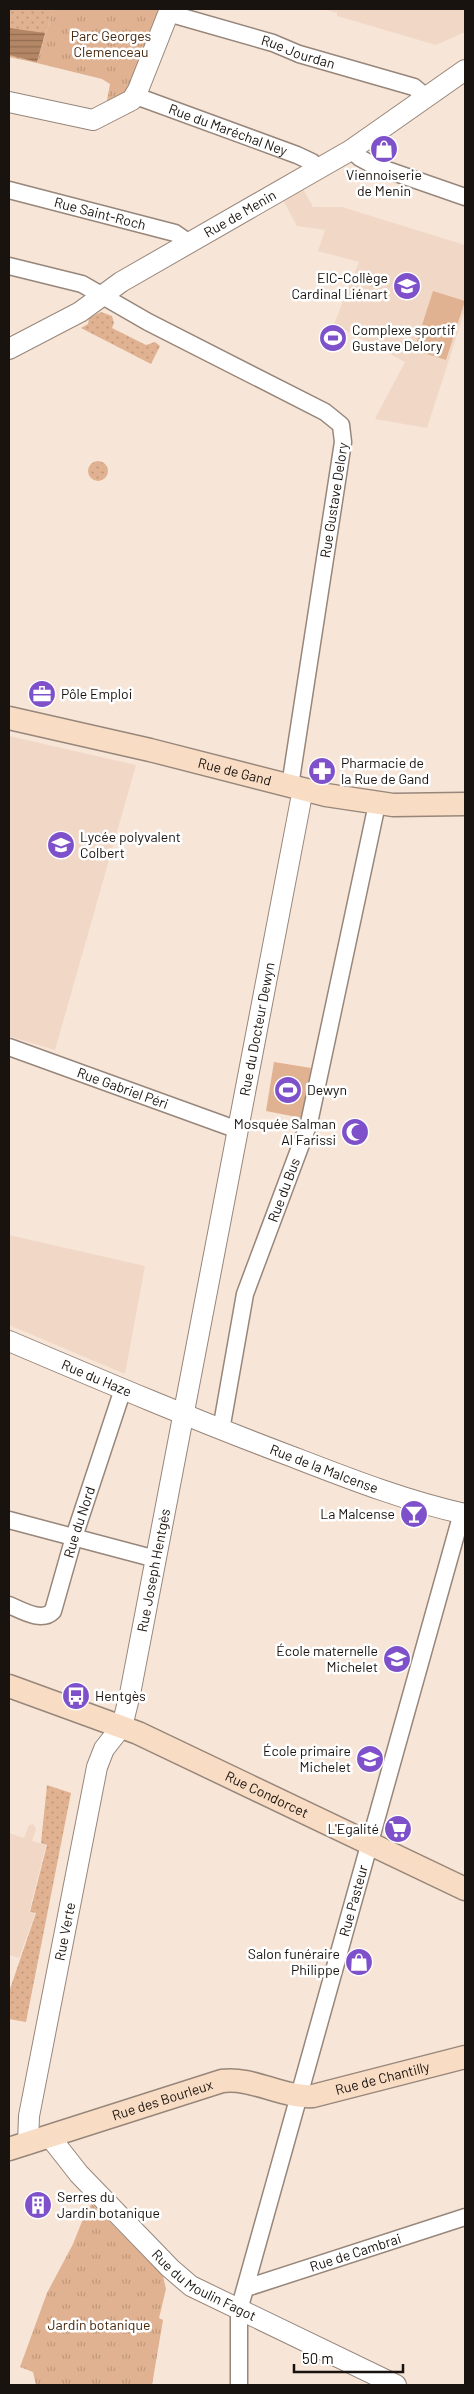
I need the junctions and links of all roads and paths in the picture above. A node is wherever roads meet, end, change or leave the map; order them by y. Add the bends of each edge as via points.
1 (169, 11) edge
2 (465, 70) edge
3 (136, 96) junction
4 (426, 97) junction
5 (9, 102) edge
6 (352, 150) junction
7 (317, 168) junction
8 (9, 190) edge
9 (465, 197) edge
10 (188, 242) junction
11 (9, 266) edge
12 (101, 296) junction
13 (9, 349) edge
14 (9, 718) edge
15 (296, 788) junction
16 (377, 804) junction
17 (465, 804) edge
18 (9, 1047) edge
19 (238, 1130) junction
20 (9, 1341) edge
21 (123, 1389) junction
22 (185, 1415) junction
23 (221, 1430) junction
24 (464, 1513) edge
25 (9, 1520) edge
26 (74, 1537) junction
27 (156, 1560) junction
28 (9, 1605) edge
29 (9, 1686) edge
30 (122, 1726) junction
31 (369, 1843) junction
32 (465, 1889) edge
33 (465, 2057) edge
34 (299, 2096) junction
35 (50, 2137) junction
36 (18, 2147) edge
37 (465, 2217) edge
38 (246, 2288) junction
39 (239, 2310) junction
40 (239, 2385) edge
41 (396, 2385) edge

1 - 3 street
1 - 4 street, Rue Jourdan via 299,54 414,87
2 - 4 street, Rue de Menin
3 - 5 street via 93,120
3 - 7 street, Rue du Maréchal Ney via 297,155
4 - 6 street, Rue de Menin
6 - 7 street, Rue de Menin
6 - 9 street via 373,164
7 - 10 street, Rue de Menin
8 - 10 street, Rue Saint-Roch via 176,233
10 - 12 street, Rue de Menin
11 - 12 street via 82,284
12 - 13 street, Rue de Menin via 80,312
12 - 15 street, Rue Gustave Delory via 325,412 338,421 343,430
14 - 15 main road, Rue de Gand
15 - 16 main road, Rue de Gand
15 - 19 street, Rue du Docteur Dewyn
16 - 17 main road, Rue de Gand
16 - 23 street, Rue du Bus via 309,1123 245,1294
18 - 19 street, Rue Gabriel Péri
19 - 22 street, Rue du Docteur Dewyn
20 - 21 street, Rue du Haze
21 - 22 street, Rue du Haze
21 - 26 street, Rue du Nord
22 - 23 street, Rue de la Malcense
22 - 27 street, Rue Joseph Hentgès
23 - 24 street, Rue de la Malcense via 388,1493
24 - 31 street, Rue Pasteur
25 - 26 street
26 - 27 street
26 - 28 street, Rue du Nord via 50,1614 39,1616
27 - 30 street, Rue Joseph Hentgès
29 - 30 main road, Rue Condorcet
30 - 31 main road, Rue Condorcet
30 - 36 street, Rue Verte via 104,1749 97,1767 29,2116
31 - 32 main road, Rue Condorcet
31 - 34 street, Rue Pasteur
33 - 34 main road, Rue de Chantilly via 320,2095
34 - 35 main road, Rue des Bourleux via 236,2080 222,2081
34 - 38 street, Rue Pasteur
35 - 36 main road, Rue des Bourleux
35 - 39 street, Rue du Moulin Fagot via 80,2174 177,2274 200,2291
37 - 38 street, Rue de Cambrai
38 - 39 street, Rue Pasteur
39 - 40 street, Rue Pasteur
39 - 41 street, Rue du Moulin Fagot

